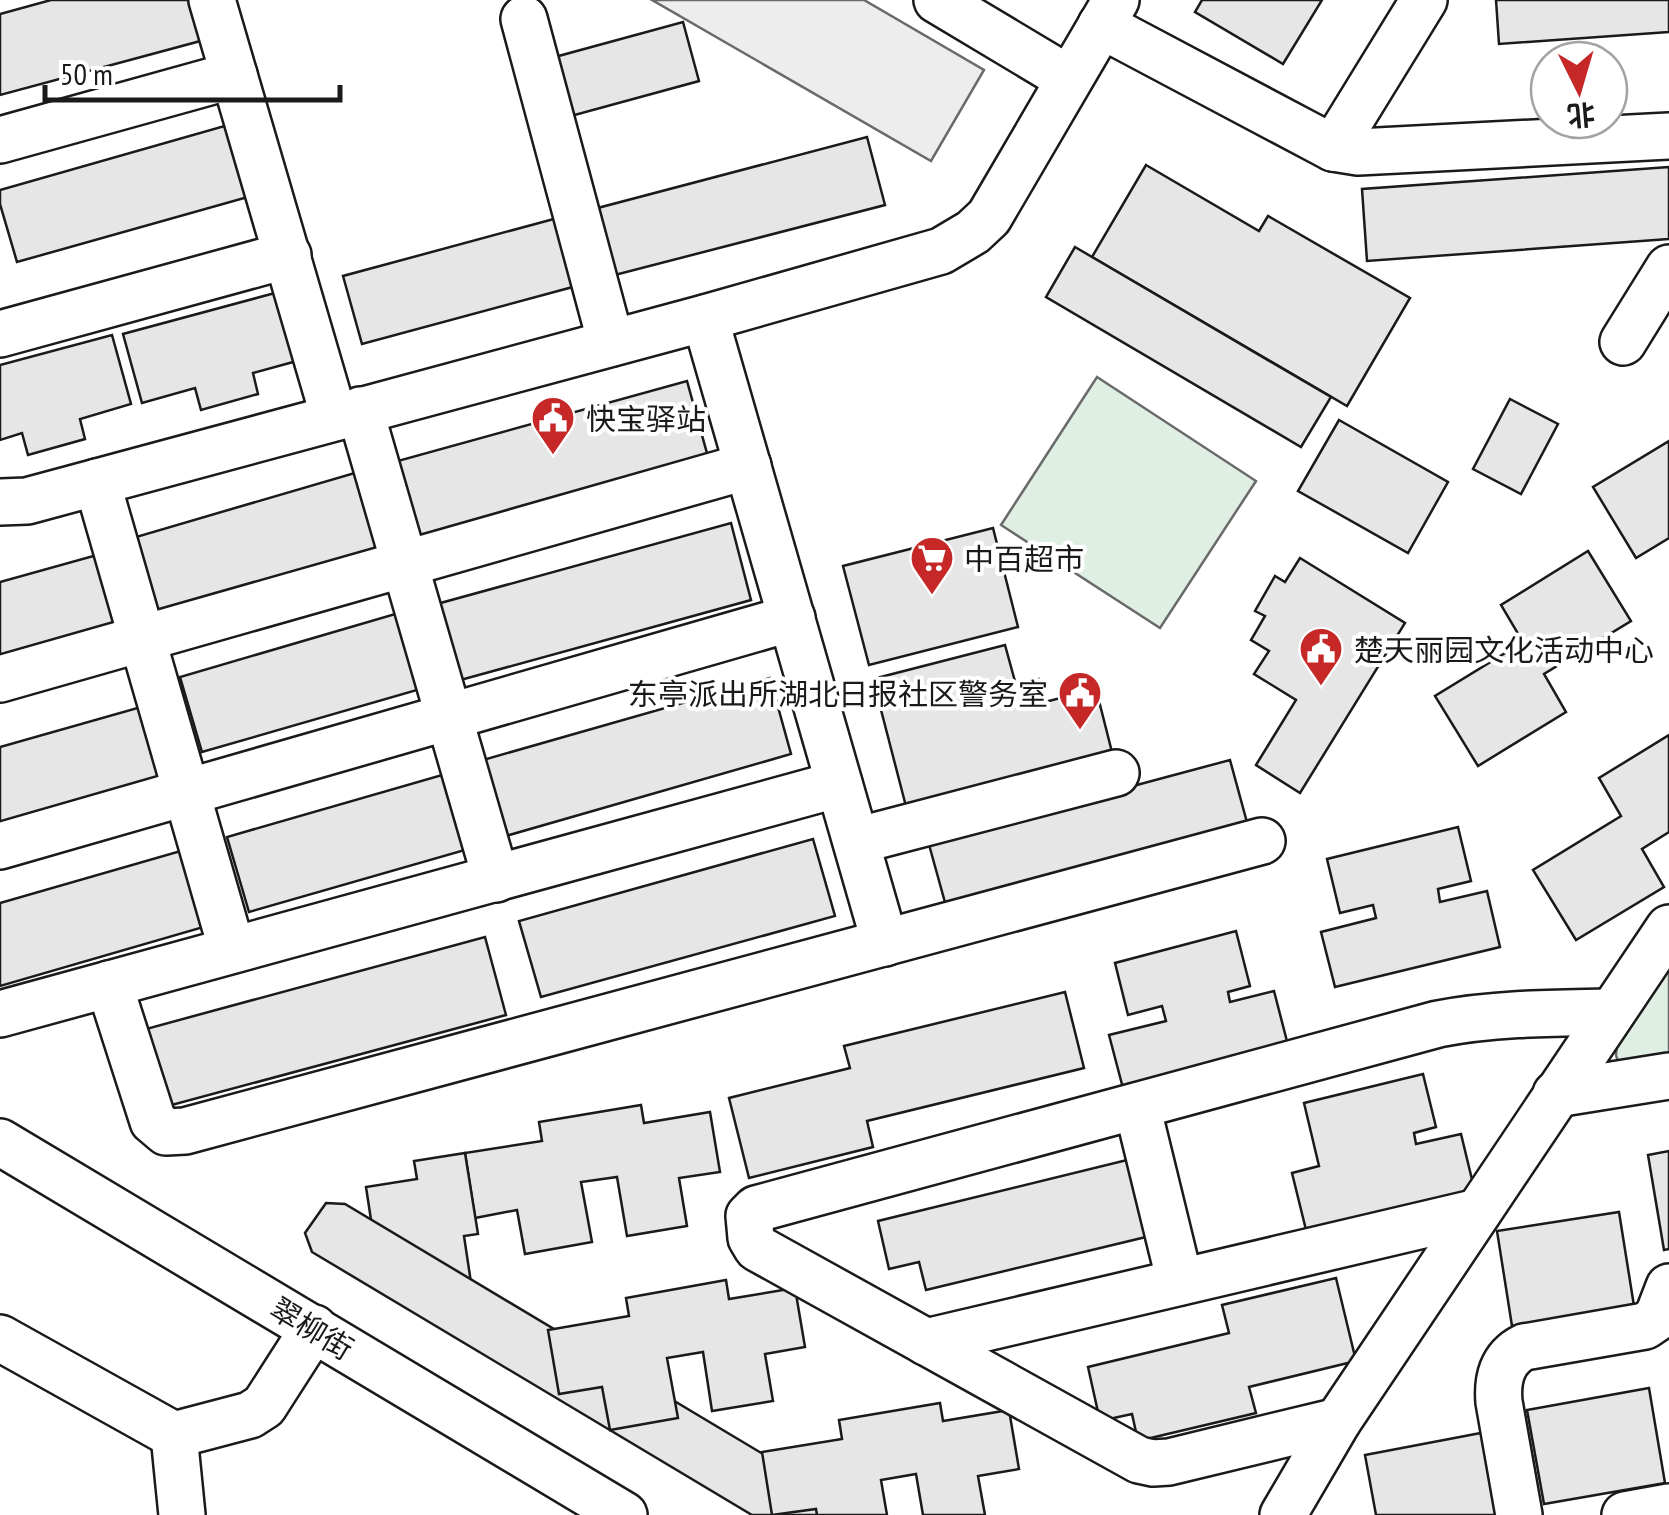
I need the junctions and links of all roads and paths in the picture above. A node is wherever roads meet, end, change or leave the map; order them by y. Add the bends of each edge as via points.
1 (212, 0) edge
2 (937, 0) edge
3 (1424, 0) edge
4 (1108, 13) edge
5 (524, 20) dead end
6 (234, 75) junction
7 (1069, 78) junction
8 (1669, 136) edge
9 (0, 140) edge
10 (1333, 148) junction
11 (288, 255) junction
12 (1669, 268) edge
13 (705, 318) junction
14 (0, 334) edge
15 (1623, 342) dead end
16 (611, 343) junction
17 (347, 413) junction
18 (748, 466) junction
19 (97, 482) junction
20 (0, 502) edge
21 (405, 564) junction
22 (792, 618) junction
23 (142, 638) junction
24 (0, 679) edge
25 (449, 717) junction
26 (1116, 773) dead end
27 (839, 784) junction
28 (187, 792) junction
29 (1262, 840) dead end
30 (856, 841) junction
31 (0, 846) edge
32 (496, 879) junction
33 (1669, 928) edge
34 (885, 943) junction
35 (232, 950) junction
36 (109, 984) junction
37 (1612, 1012) junction
38 (0, 1014) edge
39 (1669, 1076) edge
40 (1556, 1094) junction
41 (1138, 1106) junction
42 (0, 1142) edge
43 (1478, 1212) junction
44 (1180, 1282) junction
45 (1669, 1287) edge
46 (314, 1328) junction
47 (0, 1338) edge
48 (926, 1342) junction
49 (1338, 1422) junction
50 (174, 1435) junction
51 (1669, 1507) edge
52 (182, 1515) edge
53 (624, 1515) edge
54 (1283, 1515) edge
55 (1519, 1515) edge
56 (1624, 1515) edge

1 - 6 street
2 - 7 street
3 - 10 street
4 - 7 street
4 - 10 street
5 - 16 street
6 - 9 street
6 - 11 street
7 - 13 street via 1001,200 973,232 941,251
8 - 10 street
11 - 14 street
11 - 17 street
12 - 15 street
13 - 16 street
13 - 18 street
16 - 17 street
17 - 19 street
17 - 21 street
18 - 21 street
18 - 22 street
19 - 20 street
19 - 23 street
21 - 23 street
21 - 25 street
22 - 25 street
22 - 27 street
23 - 24 street
23 - 28 street
25 - 28 street
25 - 32 street
26 - 30 street
27 - 30 street
27 - 32 street
28 - 31 street
28 - 35 street
29 - 34 street
30 - 34 street
32 - 35 street
33 - 37 street
34 - 36 street via 175,1132 159,1127 150,1114
35 - 36 street
36 - 38 street
37 - 40 street
37 - 41 street via 1466,1018
39 - 40 street
40 - 43 street
41 - 44 street
41 - 48 street via 748,1216 757,1248
42 - 46 street, 翠柳街
43 - 44 street
43 - 49 street
44 - 48 street
45 - 55 street via 1656,1318 1645,1326 1524,1347 1504,1364 1499,1402
46 - 50 street via 264,1406
46 - 53 street, 翠柳街
47 - 50 street
48 - 49 street via 1154,1463
49 - 54 street
50 - 52 street
51 - 56 street

